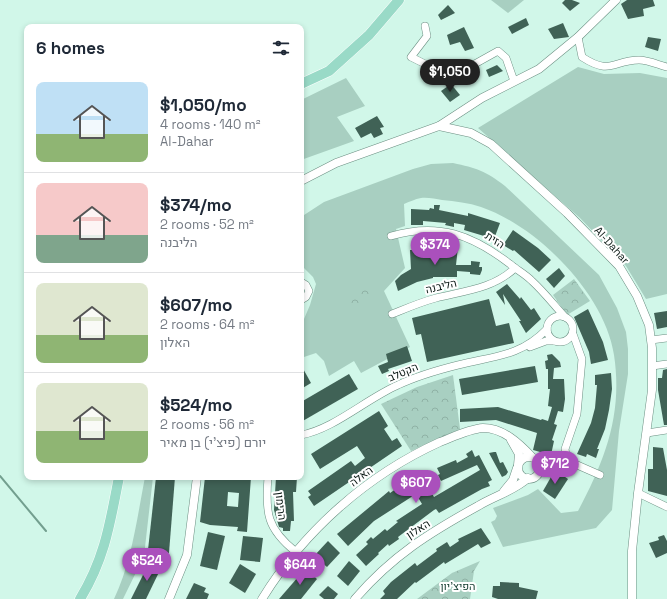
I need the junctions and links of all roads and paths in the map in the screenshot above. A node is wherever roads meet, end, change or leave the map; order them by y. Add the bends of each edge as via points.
1 (399, 0) edge
2 (616, 0) edge
3 (425, 26) dead end
4 (578, 37) junction
5 (667, 67) edge
6 (514, 81) junction
7 (304, 83) edge
8 (439, 126) junction
9 (304, 179) edge
10 (391, 236) dead end
11 (515, 268) junction
12 (304, 284) edge
13 (304, 298) edge
14 (549, 300) junction
15 (392, 314) dead end
16 (565, 317) junction
17 (548, 326) junction
18 (573, 334) junction
19 (667, 338) edge
20 (651, 340) junction
21 (553, 341) junction
22 (562, 342) junction
23 (522, 348) junction
24 (582, 359) junction
25 (667, 364) edge
26 (652, 366) junction
27 (667, 430) edge
28 (647, 433) junction
29 (304, 434) edge
30 (508, 436) junction
31 (532, 457) junction
32 (517, 466) junction
33 (600, 475) dead end
34 (528, 478) junction
35 (118, 480) edge
36 (197, 480) edge
37 (268, 480) edge
38 (503, 493) junction
39 (638, 493) junction
40 (667, 507) edge
41 (296, 552) junction
42 (80, 599) edge
43 (169, 599) edge
44 (262, 599) edge
45 (355, 599) edge
46 (632, 599) edge

1 - 7 main road via 369,35 328,71
2 - 4 street
3 - 6 street via 427,36 411,57 455,75 498,51 506,58
4 - 5 street via 582,57 593,64 606,67 639,60
4 - 6 street via 539,69
6 - 8 street
8 - 9 street via 336,163
8 - 20 street, Al-Dahar via 471,133 491,144 567,213 619,266 650,325
10 - 11 street, הזית via 411,231 448,232 478,242
11 - 14 street, הזית via 532,280
11 - 15 street, הליבנה via 505,278 492,284 436,298
12 - 13 street via 308,291
14 - 16 street, הזית
14 - 17 street via 552,319
16 - 17 street via 557,316
16 - 18 street via 572,325
17 - 21 street via 549,337
17 - 23 street, הקטלב via 533,342
18 - 22 street
18 - 24 street
19 - 20 street
20 - 26 street, Al-Dahar
21 - 22 street
21 - 23 street, הקטלב
22 - 24 street
23 - 29 street, הקטלב via 502,356 418,377 366,402 328,426
24 - 33 street via 577,414 565,449 569,460
25 - 26 street
26 - 28 street, Al-Dahar
27 - 28 street
28 - 39 street, Al-Dahar
30 - 31 street, האלה
30 - 32 street via 519,454
30 - 41 street, האלה via 484,428 457,435 412,456 372,480 330,515
31 - 32 street via 522,459
31 - 34 street via 538,461 540,470 536,476
32 - 34 street via 520,475
32 - 38 street, האלון via 513,480
34 - 38 street, האלון via 520,486
35 - 42 main road via 102,556 93,578
36 - 43 street via 188,555
37 - 41 street, הרימון via 267,502 273,529
38 - 45 street, האלון via 408,547
39 - 40 street
39 - 46 street, Al-Dahar via 632,551
41 - 44 street, האלה via 275,577

